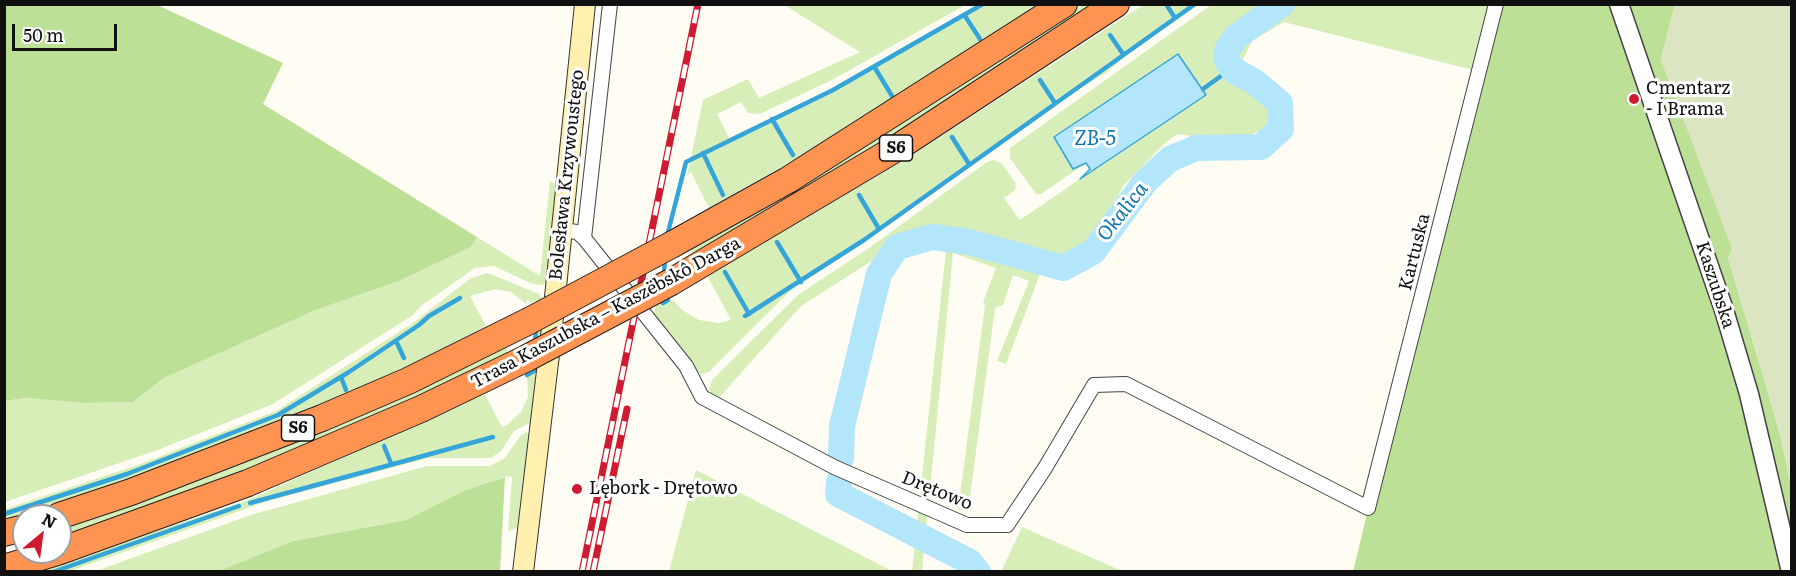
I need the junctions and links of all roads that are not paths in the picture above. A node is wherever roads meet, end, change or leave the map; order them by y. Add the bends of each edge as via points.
1 (585, 4) edge
2 (610, 4) edge
3 (1064, 4) edge
4 (1116, 4) edge
5 (1496, 4) edge
6 (1619, 4) edge
7 (561, 230) junction
8 (584, 238) junction
9 (1368, 508) joint
10 (72, 512) edge
11 (72, 546) edge
12 (523, 572) edge
13 (1791, 572) edge

1 - 7 main road, Bolesława Krzywoustego
2 - 8 street
3 - 10 highway, Trasa Kaszubska – Kaszëbskô Darga / S6, bridge via 808,168 529,321 322,418
4 - 11 highway, Trasa Kaszubska – Kaszëbskô Darga / S6, bridge via 900,146 671,282 528,358 259,479
5 - 9 street, Kartuska
6 - 13 street, Kaszubska via 1724,310 1749,394
7 - 8 street via 577,232
7 - 12 main road, Bolesława Krzywoustego
8 - 9 street, Drętowo via 669,342 702,397 834,467 968,525 1007,525 1094,385 1126,384

